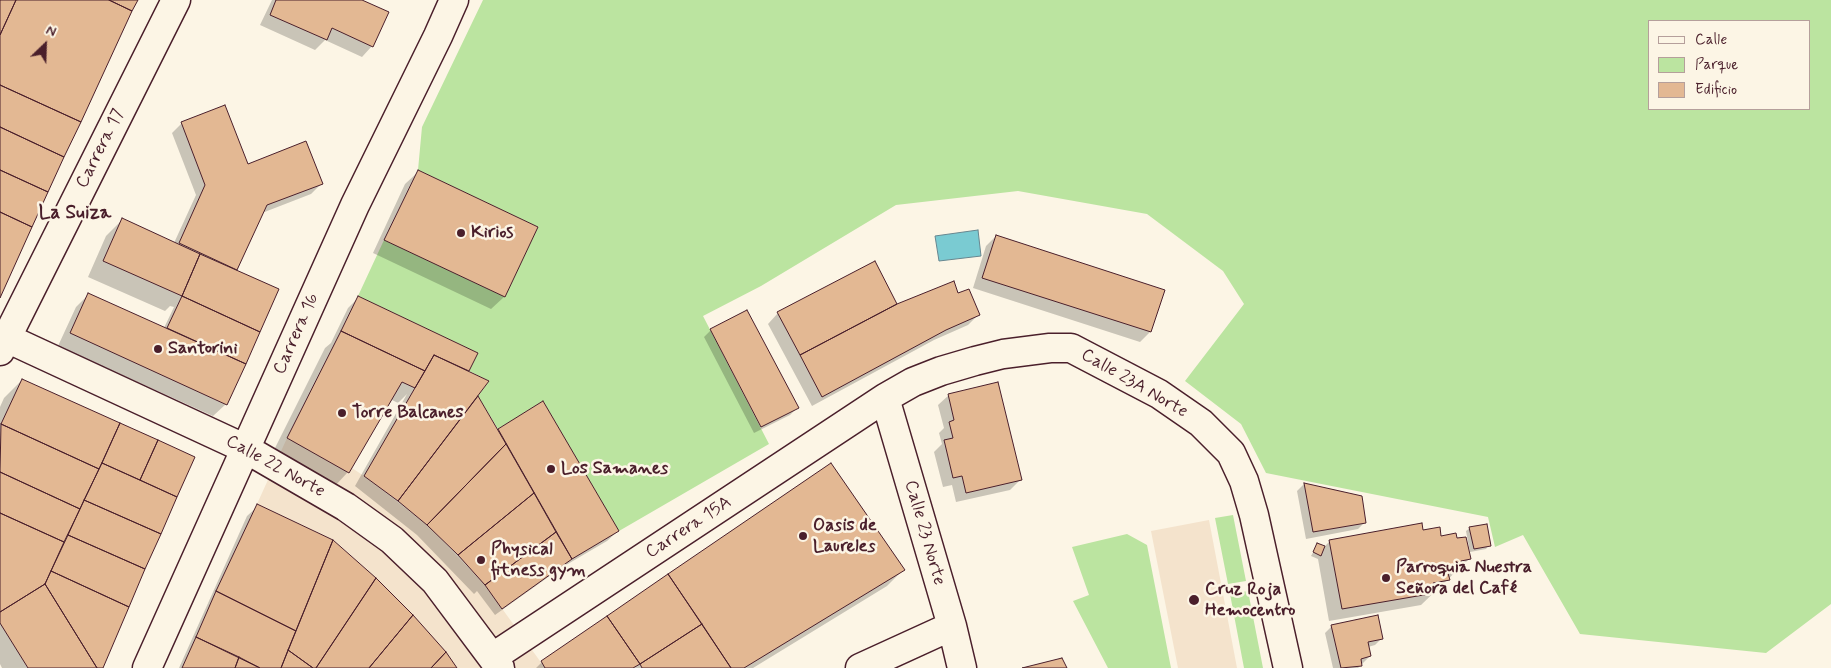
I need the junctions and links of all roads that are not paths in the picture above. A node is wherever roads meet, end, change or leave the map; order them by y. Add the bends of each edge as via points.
1 (176, 0) edge
2 (453, 2) edge
3 (2, 341) edge
4 (1071, 348) joint
5 (885, 398) junction
6 (246, 449) junction
7 (952, 626) junction
8 (496, 662) edge
9 (148, 668) edge
10 (860, 668) edge
11 (962, 668) edge
12 (1288, 668) edge

1 - 3 street, Carrera 17
2 - 6 street, Carrera 16 via 355,205
3 - 6 street, Calle 22 Norte
4 - 5 street, Carrera 15A via 1003,354 975,361 913,382
4 - 12 street, Calle 23A Norte via 1158,394 1201,423 1231,453 1254,515
5 - 7 street, Calle 23 Norte
5 - 8 street, Carrera 15A
6 - 8 street, Calle 22 Norte via 346,507 392,540 435,581
6 - 9 street, Carrera 16
7 - 10 street
7 - 11 street, Calle 23 Norte

